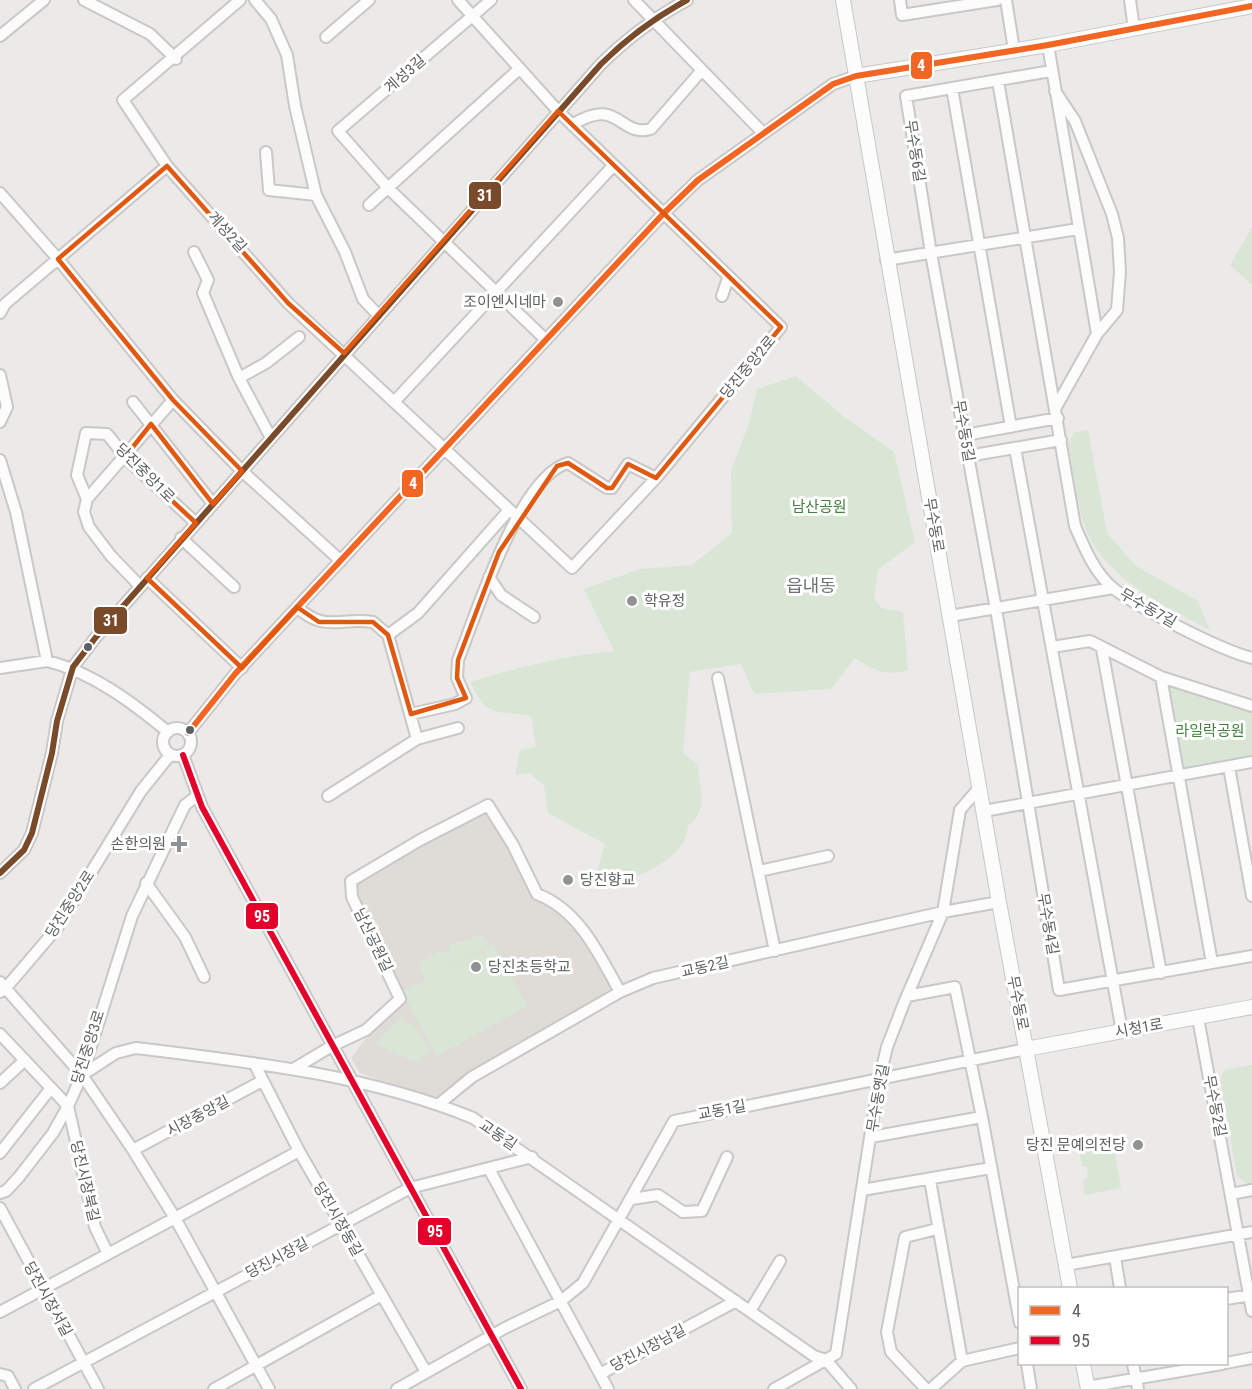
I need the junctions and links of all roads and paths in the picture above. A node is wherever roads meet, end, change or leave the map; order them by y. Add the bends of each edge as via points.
1 (44, 0) edge
2 (84, 0) edge
3 (240, 0) edge
4 (255, 0) edge
5 (369, 0) edge
6 (458, 0) edge
7 (491, 0) edge
8 (634, 0) edge
9 (687, 0) edge
10 (843, 0) edge
11 (900, 0) edge
12 (997, 0) edge
13 (1006, 0) edge
14 (1130, 0) edge
15 (1252, 6) edge
16 (472, 16) junction
17 (651, 20) junction
18 (1134, 29) junction
19 (0, 36) edge
20 (326, 37) dead end
21 (1047, 45) junction
22 (1014, 50) junction
23 (175, 59) junction
24 (518, 70) junction
25 (702, 70) junction
26 (1052, 71) junction
27 (856, 76) junction
28 (998, 81) junction
29 (952, 88) junction
30 (1055, 91) junction
31 (558, 111) junction
32 (572, 125) junction
33 (763, 133) junction
34 (266, 152) dead end
35 (613, 165) junction
36 (167, 166) junction
37 (388, 188) junction
38 (0, 193) edge
39 (316, 195) junction
40 (369, 205) dead end
41 (663, 214) junction
42 (1078, 229) junction
43 (1024, 238) junction
44 (445, 241) junction
45 (979, 245) junction
46 (194, 252) dead end
47 (931, 253) junction
48 (58, 259) junction
49 (886, 260) junction
50 (728, 278) junction
51 (497, 293) junction
52 (722, 296) dead end
53 (0, 313) edge
54 (379, 316) junction
55 (1097, 334) junction
56 (299, 337) dead end
57 (546, 340) junction
58 (344, 353) junction
59 (0, 375) edge
60 (239, 378) junction
61 (173, 400) junction
62 (133, 402) dead end
63 (394, 402) junction
64 (1057, 412) junction
65 (0, 422) edge
66 (151, 424) junction
67 (1011, 427) junction
68 (964, 435) junction
69 (271, 438) junction
70 (1061, 440) junction
71 (1015, 448) junction
72 (444, 451) junction
73 (968, 456) junction
74 (125, 457) junction
75 (0, 460) edge
76 (242, 471) junction
77 (656, 478) junction
78 (87, 499) junction
79 (213, 504) junction
80 (514, 513) junction
81 (196, 523) junction
82 (181, 538) junction
83 (341, 561) junction
84 (489, 577) junction
85 (143, 581) junction
86 (234, 587) dead end
87 (1113, 588) junction
88 (1043, 600) junction
89 (297, 607) junction
90 (996, 609) junction
91 (950, 616) junction
92 (534, 617) dead end
93 (388, 634) junction
94 (1052, 647) junction
95 (1102, 649) junction
96 (1252, 658) edge
97 (47, 661) junction
98 (73, 667) junction
99 (0, 668) edge
100 (242, 668) junction
101 (1161, 677) junction
102 (718, 678) dead end
103 (1252, 706) edge
104 (411, 714) junction
105 (458, 728) dead end
106 (168, 732) junction
107 (188, 733) junction
108 (417, 739) junction
109 (170, 755) junction
110 (183, 755) junction
111 (1252, 762) edge
112 (1229, 767) junction
113 (1178, 777) junction
114 (1127, 786) junction
115 (979, 788) junction
116 (1077, 795) junction
117 (197, 796) junction
118 (328, 796) dead end
119 (1027, 805) junction
120 (984, 811) junction
121 (828, 856) dead end
122 (759, 871) junction
123 (0, 873) edge
124 (146, 883) junction
125 (1252, 896) edge
126 (999, 902) junction
127 (943, 912) junction
128 (775, 951) junction
129 (1252, 956) edge
130 (1212, 963) junction
131 (1161, 973) junction
132 (204, 977) dead end
133 (1112, 981) junction
134 (2, 988) edge
135 (620, 992) junction
136 (908, 996) junction
137 (1252, 1007) edge
138 (1198, 1017) junction
139 (1122, 1031) junction
140 (0, 1034) edge
141 (332, 1046) junction
142 (1026, 1049) junction
143 (25, 1060) junction
144 (970, 1061) junction
145 (254, 1063) junction
146 (295, 1068) junction
147 (82, 1075) junction
148 (879, 1080) junction
149 (262, 1081) junction
150 (352, 1081) junction
151 (0, 1083) edge
152 (51, 1088) junction
153 (439, 1104) junction
154 (68, 1106) junction
155 (982, 1117) junction
156 (871, 1137) junction
157 (133, 1150) junction
158 (299, 1151) junction
159 (0, 1153) edge
160 (532, 1157) junction
161 (727, 1157) dead end
162 (991, 1168) junction
163 (489, 1169) junction
164 (930, 1180) junction
165 (410, 1188) junction
166 (862, 1190) junction
167 (1252, 1190) edge
168 (0, 1193) edge
169 (1231, 1194) junction
170 (632, 1199) junction
171 (1, 1211) edge
172 (174, 1218) junction
173 (618, 1218) junction
174 (340, 1224) junction
175 (938, 1229) junction
176 (1252, 1233) edge
177 (1239, 1235) junction
178 (108, 1254) junction
179 (1115, 1257) junction
180 (780, 1261) dead end
181 (1066, 1265) junction
182 (1070, 1287) edge
183 (1120, 1287) edge
184 (42, 1290) junction
185 (215, 1291) junction
186 (382, 1295) junction
187 (1251, 1295) edge
188 (1228, 1299) edge
189 (561, 1301) junction
190 (736, 1301) junction
191 (750, 1311) junction
192 (1252, 1311) edge
193 (0, 1312) edge
194 (1018, 1312) edge
195 (492, 1336) junction
196 (1018, 1348) edge
197 (1252, 1358) edge
198 (826, 1360) junction
199 (962, 1361) junction
200 (1228, 1363) edge
201 (84, 1364) junction
202 (255, 1365) junction
203 (1027, 1365) edge
204 (1083, 1365) edge
205 (1133, 1365) edge
206 (1218, 1365) edge
207 (426, 1372) junction
208 (0, 1374) edge
209 (600, 1374) junction
210 (1137, 1384) edge
211 (1088, 1388) edge
212 (15, 1389) edge
213 (34, 1389) edge
214 (98, 1389) edge
215 (214, 1389) edge
216 (268, 1389) edge
217 (397, 1389) edge
218 (521, 1389) edge
219 (608, 1389) edge
220 (776, 1389) edge
221 (851, 1389) edge
222 (926, 1389) edge
223 (931, 1389) edge
224 (1031, 1389) edge

1 - 19 street
2 - 23 street via 150,34
3 - 23 street
4 - 39 street via 271,19 287,55
5 - 20 street
6 - 16 street
7 - 16 street, 계성3길
8 - 17 street
9 - 17 street
10 - 27 street, 무수동로
11 - 12 street via 902,15
13 - 22 street
14 - 18 street
15 - 18 street
16 - 24 street
16 - 37 street, 계성3길 via 338,131
17 - 25 street
17 - 31 street via 626,38
18 - 21 street
21 - 22 street
21 - 26 street
22 - 27 street
23 - 36 street, 계성2길 via 123,100
24 - 31 street
24 - 37 street
25 - 32 street via 651,129 636,129 603,113 590,114
25 - 33 street
26 - 28 street, 무수동6길
26 - 30 street
27 - 33 street via 833,84
27 - 49 street, 무수동로
28 - 29 street, 무수동6길
28 - 43 street
29 - 45 street
29 - 47 street, 무수동6길 via 906,96
30 - 42 street
30 - 55 street via 1075,121 1118,238 1117,310
31 - 32 street, 당진중앙2로
31 - 44 street
32 - 35 street, 당진중앙2로
33 - 41 street via 698,180
34 - 39 street via 269,190
35 - 41 street, 당진중앙2로
35 - 51 street
36 - 48 street
36 - 58 street, 계성2길 via 288,303
37 - 40 street
37 - 44 street
38 - 48 street
39 - 54 street via 363,299
41 - 50 street, 당진중앙2로
41 - 57 street
42 - 43 street
42 - 55 street
43 - 45 street
43 - 64 street, 무수동7길
44 - 51 street
44 - 54 street
45 - 47 street
45 - 67 street
46 - 60 street via 208,280 203,293
47 - 49 street
47 - 68 street, 무수동5길
48 - 53 street via 5,304
48 - 61 street
49 - 91 street, 무수동로
50 - 52 street
50 - 77 street, 당진중앙2로 via 781,327
51 - 57 street
51 - 63 street
54 - 58 street
55 - 64 street
56 - 60 street
57 - 72 street
58 - 63 street
58 - 69 street
59 - 65 street via 7,407
60 - 69 street
61 - 66 street
61 - 76 street
62 - 66 street, 당진중앙1로
63 - 72 street
64 - 67 street
64 - 70 street, 무수동7길
66 - 74 street
66 - 79 street, 당진중앙1로
67 - 68 street
68 - 73 street, 무수동5길
69 - 76 street
70 - 71 street
70 - 87 street, 무수동7길 via 1075,526 1087,555
71 - 73 street
71 - 88 street
72 - 80 street
72 - 83 street
73 - 90 street, 무수동5길
74 - 78 street
74 - 78 street, 당진중앙1로 via 107,434 86,433 77,475
74 - 81 street, 당진중앙1로
75 - 97 street via 16,512
76 - 79 street
76 - 83 street
77 - 80 street via 628,464 612,488 607,488 568,463 557,466
77 - 80 street, 당진중앙2로 via 572,568
78 - 85 street, 당진중앙1로 via 84,512 89,527 111,556
79 - 81 street
80 - 84 street
80 - 93 street via 418,613
81 - 82 street
82 - 85 street
82 - 86 street
83 - 89 street
84 - 92 street via 501,595
84 - 104 street via 458,660 457,678 466,698
85 - 98 street
85 - 100 street
87 - 88 street
87 - 96 street, 무수동7길 via 1180,627
88 - 90 street
88 - 94 street
89 - 93 street via 310,620 373,622
89 - 100 street
90 - 91 street
90 - 119 street, 무수동4길
91 - 115 street, 무수동로
93 - 104 street
94 - 95 street via 1090,641
94 - 116 street
95 - 101 street
95 - 114 street
97 - 98 street
97 - 99 street
98 - 106 street
98 - 123 street via 32,833 24,850
100 - 107 street
101 - 103 street
101 - 113 street
102 - 122 street
104 - 108 street
105 - 108 street
106 - 107 street via 180,729
106 - 109 street via 163,744
107 - 110 street via 191,745
108 - 118 street
109 - 110 street
109 - 134 street, 당진중앙2로 via 141,791 57,928
110 - 117 street
111 - 112 street
112 - 113 street
112 - 125 street
113 - 114 street
113 - 130 street
114 - 116 street
114 - 131 street
115 - 120 street, 무수동로
115 - 127 street, 무수동옛길 via 960,810
116 - 119 street
116 - 133 street
117 - 124 street, 당진중앙3로 via 185,806
117 - 141 street
119 - 120 street
119 - 133 street, 무수동4길 via 1059,990
120 - 126 street, 무수동로
121 - 122 street
122 - 128 street
124 - 132 street via 185,938
124 - 147 street, 당진중앙3로 via 105,996
126 - 127 street, 교동2길
126 - 142 street, 무수동로
127 - 128 street, 교동2길
127 - 136 street, 무수동옛길
128 - 135 street, 교동2길 via 653,978
129 - 130 street, 무수동4길
130 - 131 street, 무수동4길
131 - 133 street, 무수동4길
133 - 139 street
134 - 147 street, 당진중앙2로
135 - 141 street, 남산공원길 via 587,934 556,901 537,894 488,805 351,881 352,897 400,999 366,1030
135 - 153 street, 교동2길 via 472,1077
136 - 144 street via 955,987
136 - 148 street, 무수동옛길 via 887,1047
137 - 138 street, 시청1로
138 - 139 street, 시청1로
138 - 169 street, 무수동2길
139 - 142 street, 시청1로
140 - 143 street
141 - 146 street
141 - 150 street
142 - 144 street, 무수동로
142 - 181 street, 무수동로
143 - 151 street
143 - 152 street
144 - 148 street, 무수동로
144 - 155 street
145 - 146 street, 교동길
145 - 147 street, 교동길 via 136,1048 116,1053
145 - 149 street, 당진시장동길
146 - 150 street, 교동길
147 - 154 street, 당진중앙3로
147 - 157 street
148 - 156 street, 무수동옛길
148 - 170 street, 교동1길 via 674,1121
149 - 157 street, 시장중앙길
149 - 158 street, 당진시장동길
150 - 153 street, 교동길
150 - 165 street
152 - 154 street
152 - 159 street, 당진중앙3로
153 - 160 street, 교동길 via 473,1118
154 - 168 street, 당진중앙3로 via 19,1177
154 - 178 street, 당진시장북길 via 95,1227
155 - 156 street
155 - 162 street
156 - 166 street, 무수동옛길
157 - 172 street
158 - 172 street
158 - 174 street, 당진시장동길
160 - 163 street, 당진시장길
160 - 173 street, 교동길
161 - 170 street via 702,1211 683,1212 658,1195
162 - 164 street
162 - 194 street
163 - 165 street, 당진시장길
163 - 189 street, 당진시장남길
164 - 166 street
164 - 175 street
165 - 174 street, 당진시장길
165 - 195 street
166 - 198 street, 무수동옛길 via 836,1354
167 - 169 street
169 - 177 street, 무수동2길
170 - 173 street, 교동1길
171 - 184 street, 당진시장서길
172 - 178 street
172 - 185 street
173 - 189 street via 583,1282
173 - 190 street, 교동길
174 - 185 street, 당진시장길
174 - 186 street, 당진시장동길
175 - 199 street
175 - 222 street via 905,1238 887,1332 891,1352
176 - 177 street
177 - 179 street
177 - 187 street, 무수동2길
178 - 184 street
179 - 181 street
179 - 183 street
180 - 191 street
181 - 182 street, 무수동로
184 - 193 street
184 - 201 street, 당진시장서길
185 - 201 street, 당진시장길
185 - 202 street
186 - 202 street
186 - 207 street, 당진시장동길
187 - 188 street
187 - 192 street, 무수동2길
189 - 195 street
189 - 209 street, 당진시장남길
190 - 191 street, 교동길
190 - 209 street, 당진시장남길
191 - 198 street, 교동길 via 814,1356
195 - 207 street
195 - 218 street
196 - 199 street
197 - 200 street
198 - 220 street
198 - 221 street, 교동길
199 - 223 street
201 - 213 street, 당진시장길
201 - 214 street, 당진시장서길
202 - 215 street
202 - 216 street
203 - 224 street
204 - 211 street
205 - 210 street
206 - 210 street
207 - 217 street
208 - 212 street via 8,1376
209 - 219 street
210 - 211 street

